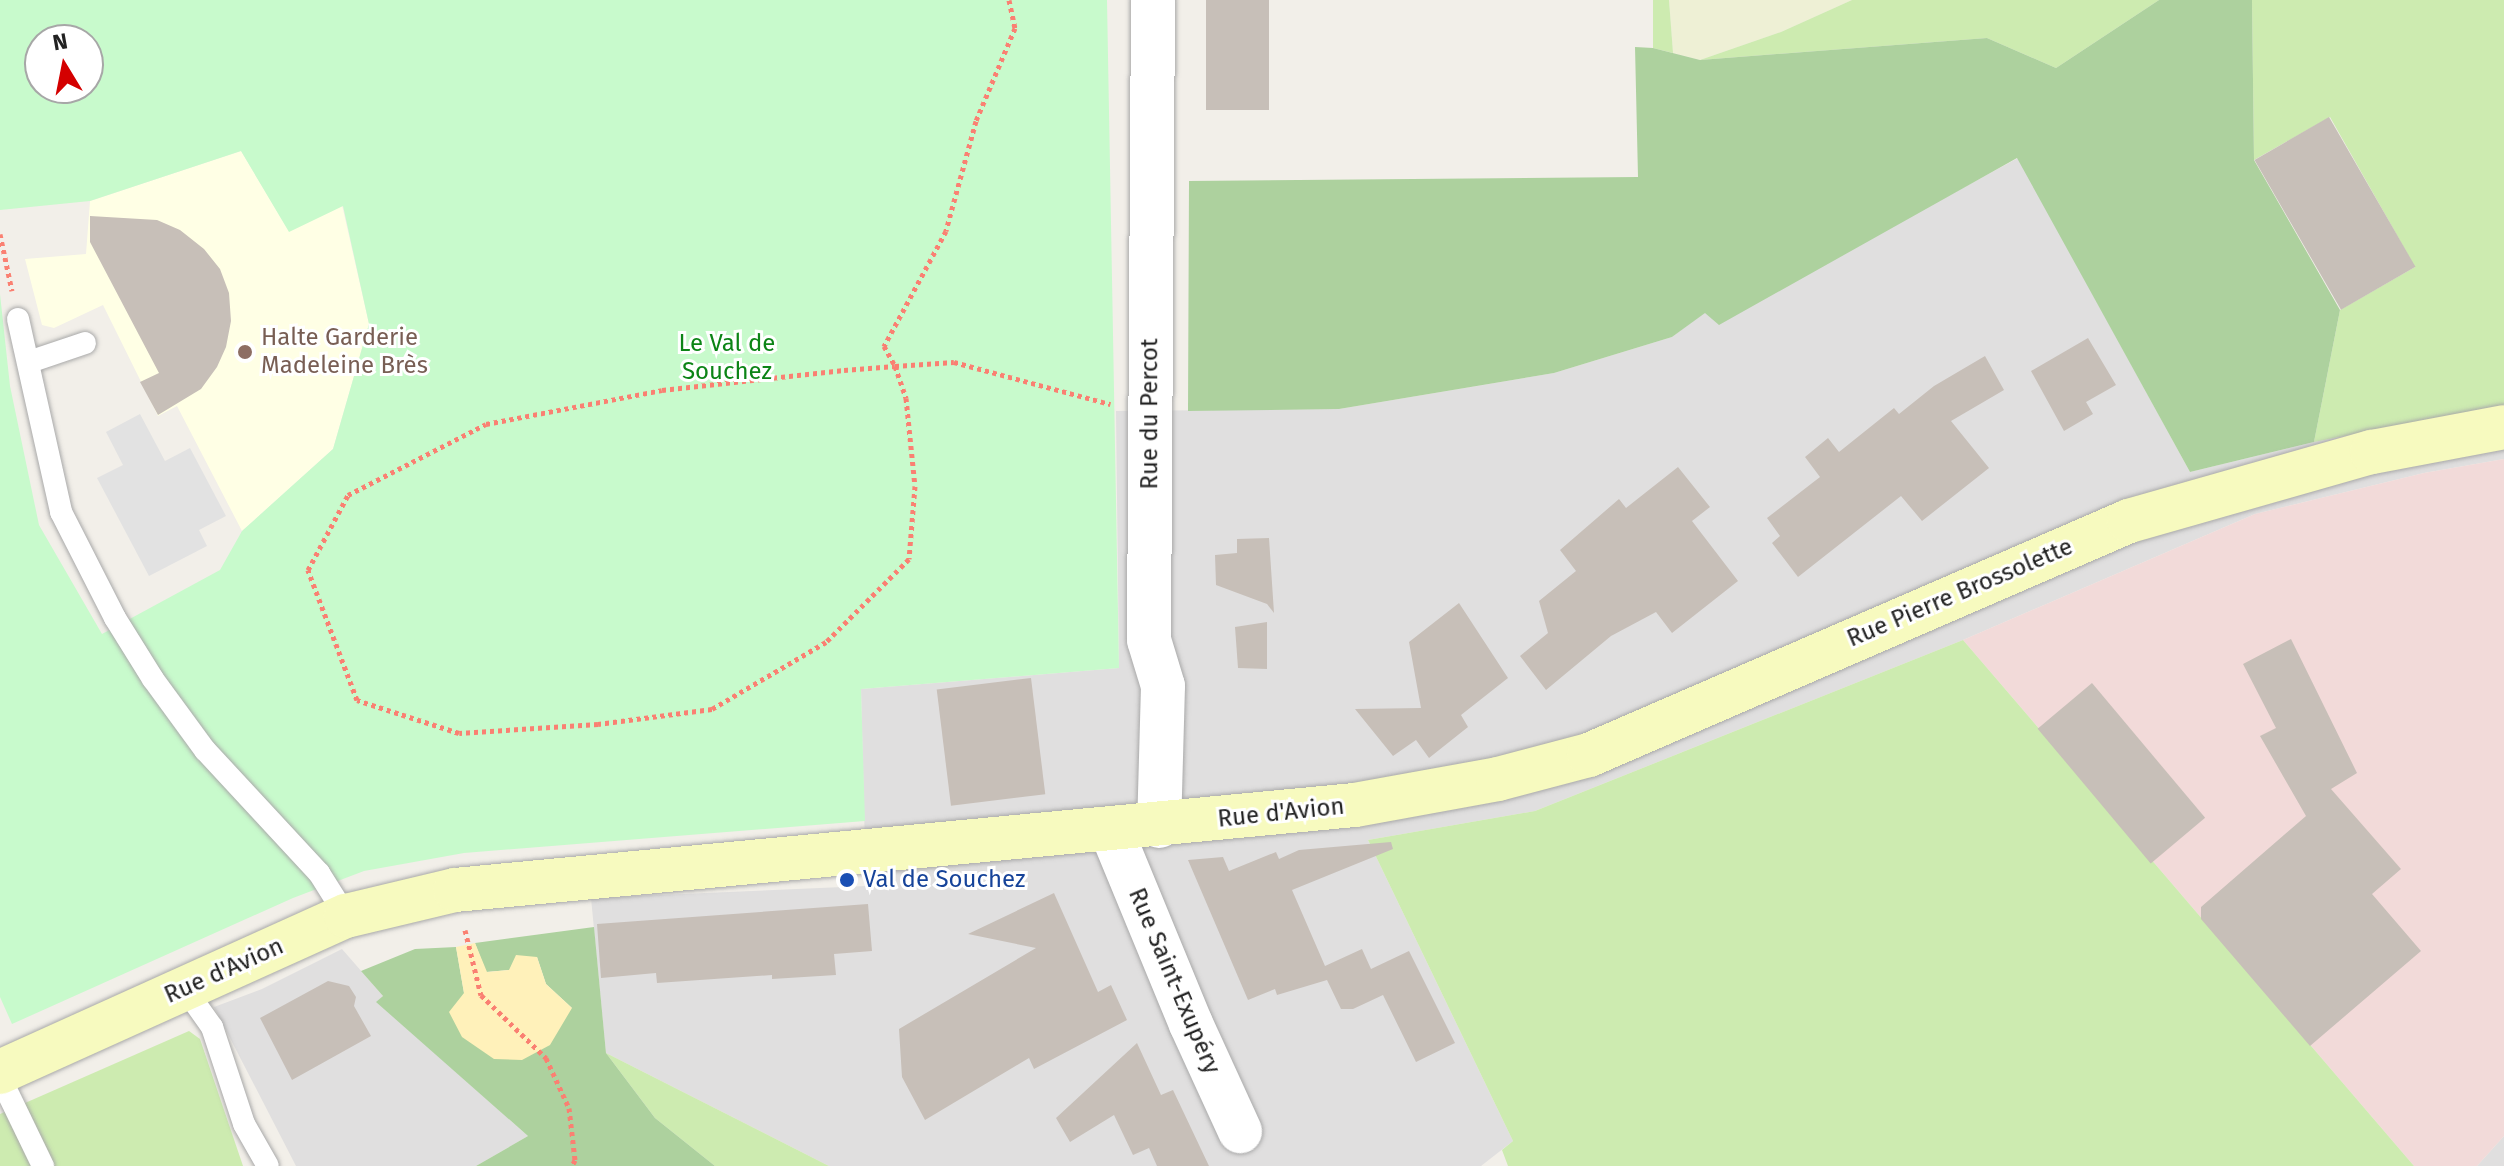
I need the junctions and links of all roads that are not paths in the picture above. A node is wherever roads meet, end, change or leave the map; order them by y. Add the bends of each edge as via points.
1 (1153, 0) edge
2 (18, 319) road end
3 (85, 343) dead end
4 (29, 362) junction
5 (2504, 427) edge
6 (1428, 795) joint
7 (1135, 828) junction
8 (346, 916) junction
9 (185, 989) junction
10 (0, 1074) edge
11 (1240, 1131) dead end
12 (43, 1166) edge
13 (268, 1166) edge

1 - 7 street, Rue du Percot via 1149,640 1163,686
2 - 4 lane
3 - 4 lane
4 - 8 lane via 61,512 115,618 205,750 319,873
5 - 6 street, Rue Pierre Brossolette via 2372,452 2129,521 1589,755
6 - 7 street, Rue d'Avion
7 - 8 street, Rue d'Avion via 455,890
7 - 11 street, Rue Saint-Exupéry via 1191,1024
8 - 9 street, Rue d'Avion
9 - 10 street, Rue d'Avion
9 - 13 lane via 212,1027 244,1124
10 - 12 lane

